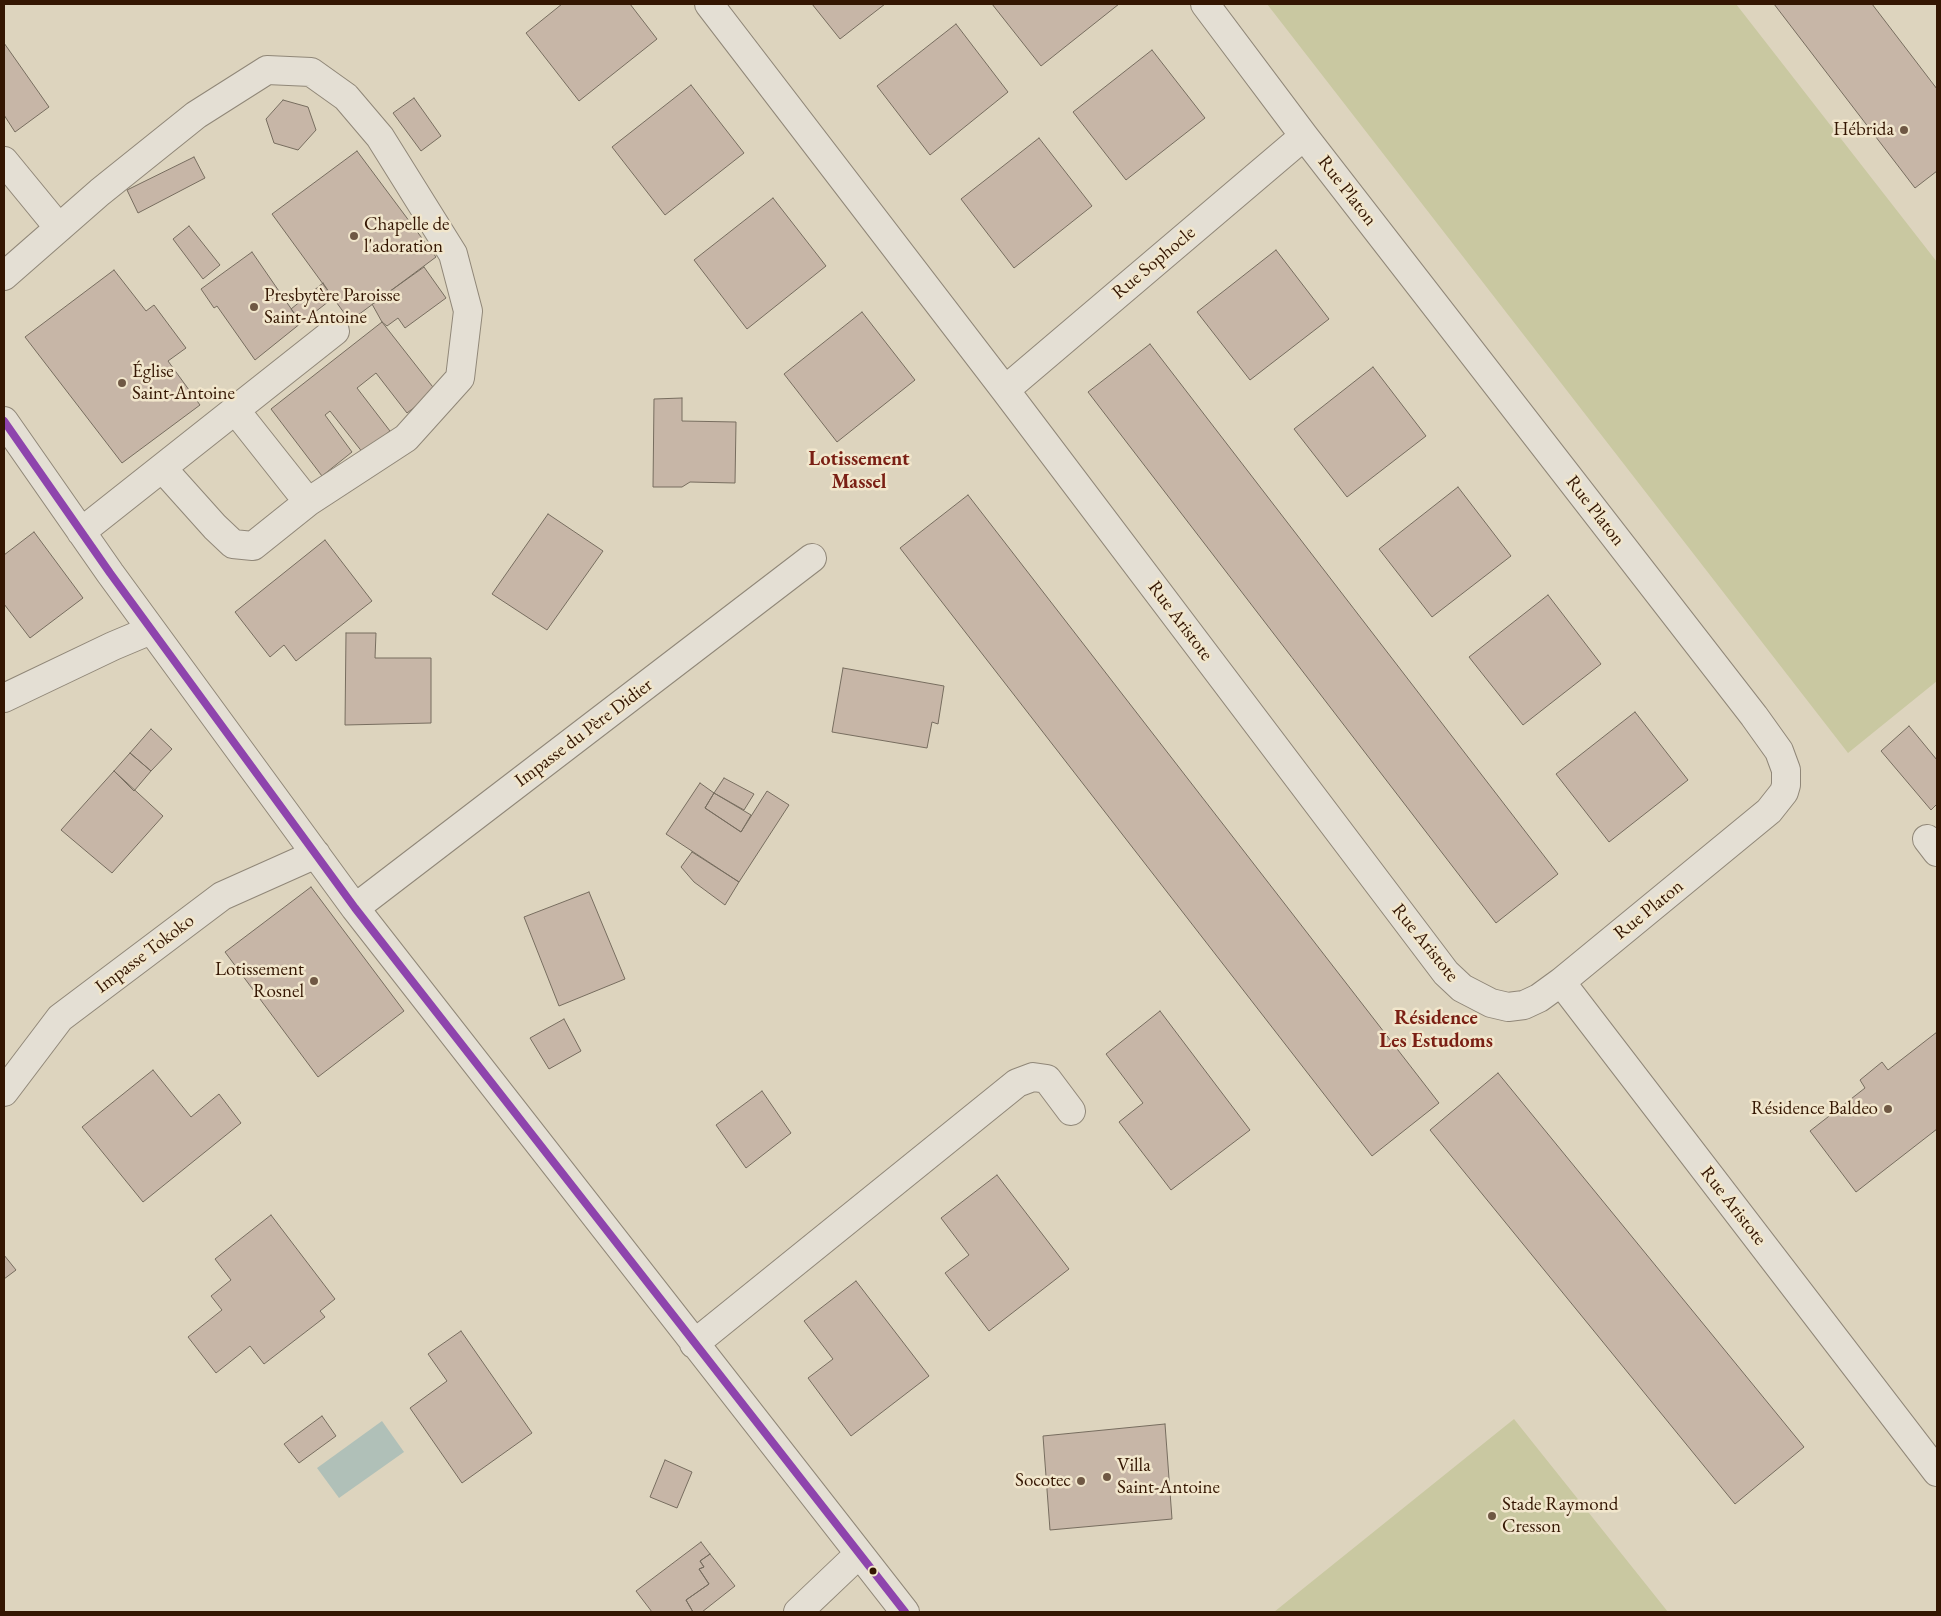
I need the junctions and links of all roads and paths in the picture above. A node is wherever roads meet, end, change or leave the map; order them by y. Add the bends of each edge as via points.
1 (709, 4) edge
2 (1205, 4) edge
3 (1304, 136) junction
4 (4, 161) edge
5 (59, 228) junction
6 (4, 276) edge
7 (335, 331) dead end
8 (1005, 390) junction
9 (236, 411) junction
10 (4, 421) edge
11 (163, 469) junction
12 (308, 502) junction
13 (81, 532) junction
14 (812, 558) dead end
15 (152, 630) junction
16 (4, 698) edge
17 (316, 854) junction
18 (355, 908) junction
19 (1560, 982) junction
20 (4, 1092) edge
21 (1071, 1111) dead end
22 (694, 1344) junction
23 (1937, 1472) edge
24 (859, 1554) junction
25 (798, 1612) edge
26 (905, 1612) edge

1 - 8 street, Rue Aristote
2 - 3 street, Rue Platon
3 - 8 street, Rue Sophocle
3 - 19 street, Rue Platon via 1754,716 1779,751 1786,770 1784,792 1769,811
4 - 5 street
5 - 6 street
5 - 12 street via 196,116 267,70 311,72 346,97 380,137 453,254 468,311 460,378 406,438
7 - 9 street
8 - 19 street, Rue Aristote via 1446,973 1477,997 1508,1007 1524,1005 1539,998
9 - 11 street
9 - 12 street
10 - 13 street
11 - 12 street via 233,544 253,546
11 - 13 street
13 - 15 street
14 - 18 street, Impasse du Père Didier
15 - 16 street
15 - 17 street
17 - 18 street
17 - 20 street, Impasse Tokoko via 222,896 60,1018
18 - 22 street
19 - 23 street, Rue Aristote
21 - 22 street via 1047,1080 1033,1077 1017,1083
22 - 24 street
24 - 25 street
24 - 26 street

